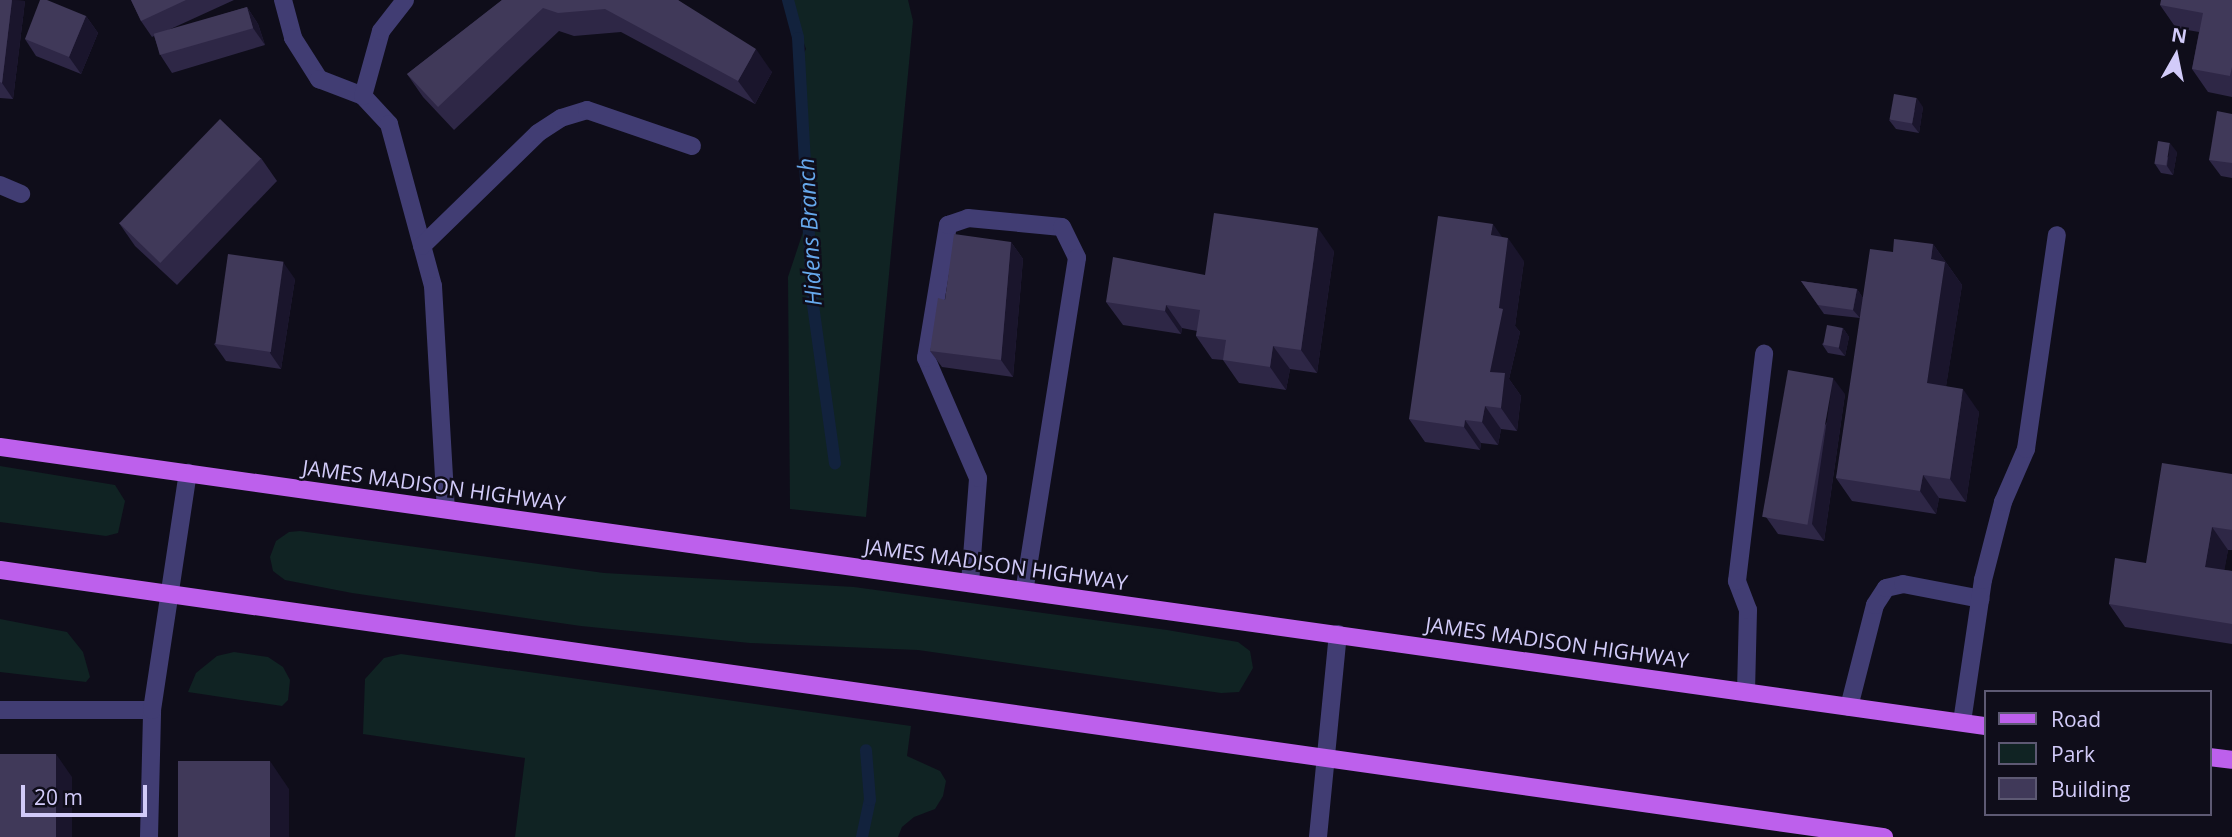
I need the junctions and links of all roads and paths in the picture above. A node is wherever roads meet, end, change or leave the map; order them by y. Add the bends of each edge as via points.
1 (283, 0) edge
2 (405, 0) edge
3 (363, 96) junction
4 (692, 146) dead end
5 (0, 185) edge
6 (21, 194) dead end
7 (2057, 235) dead end
8 (422, 246) junction
9 (1764, 354) dead end
10 (0, 447) edge
11 (188, 473) junction
12 (446, 509) junction
13 (0, 570) edge
14 (970, 583) junction
15 (1024, 591) junction
16 (170, 594) junction
17 (1981, 599) junction
18 (1338, 634) junction
19 (1746, 692) junction
20 (1849, 706) junction
21 (0, 710) edge
22 (152, 710) junction
23 (1962, 722) junction
24 (1983, 726) edge
25 (2211, 757) edge
26 (1328, 759) junction
27 (2232, 760) edge
28 (149, 837) edge
29 (1318, 837) edge
30 (1884, 837) edge

1 - 3 street via 293,38 319,79
2 - 3 street via 381,31
3 - 8 street via 389,124
4 - 8 street via 587,110 561,118 538,132
5 - 6 street
7 - 17 street via 2026,449 2003,502
8 - 12 street via 433,286
9 - 19 street via 1737,581 1748,610
10 - 11 main road, JAMES MADISON HIGHWAY
11 - 12 main road, JAMES MADISON HIGHWAY
11 - 16 street
12 - 14 main road, JAMES MADISON HIGHWAY
13 - 16 main road
14 - 15 main road, JAMES MADISON HIGHWAY
14 - 15 street via 978,478 926,358 948,225 968,218 1062,227 1077,258
15 - 18 main road, JAMES MADISON HIGHWAY
16 - 22 street
16 - 26 main road
17 - 20 street via 1903,584 1886,588 1875,605
17 - 23 street
18 - 19 main road, JAMES MADISON HIGHWAY
18 - 26 street
19 - 20 main road, JAMES MADISON HIGHWAY
20 - 23 main road, JAMES MADISON HIGHWAY
21 - 22 street
22 - 28 street
23 - 24 main road, JAMES MADISON HIGHWAY
25 - 27 main road
26 - 29 street
26 - 30 main road

